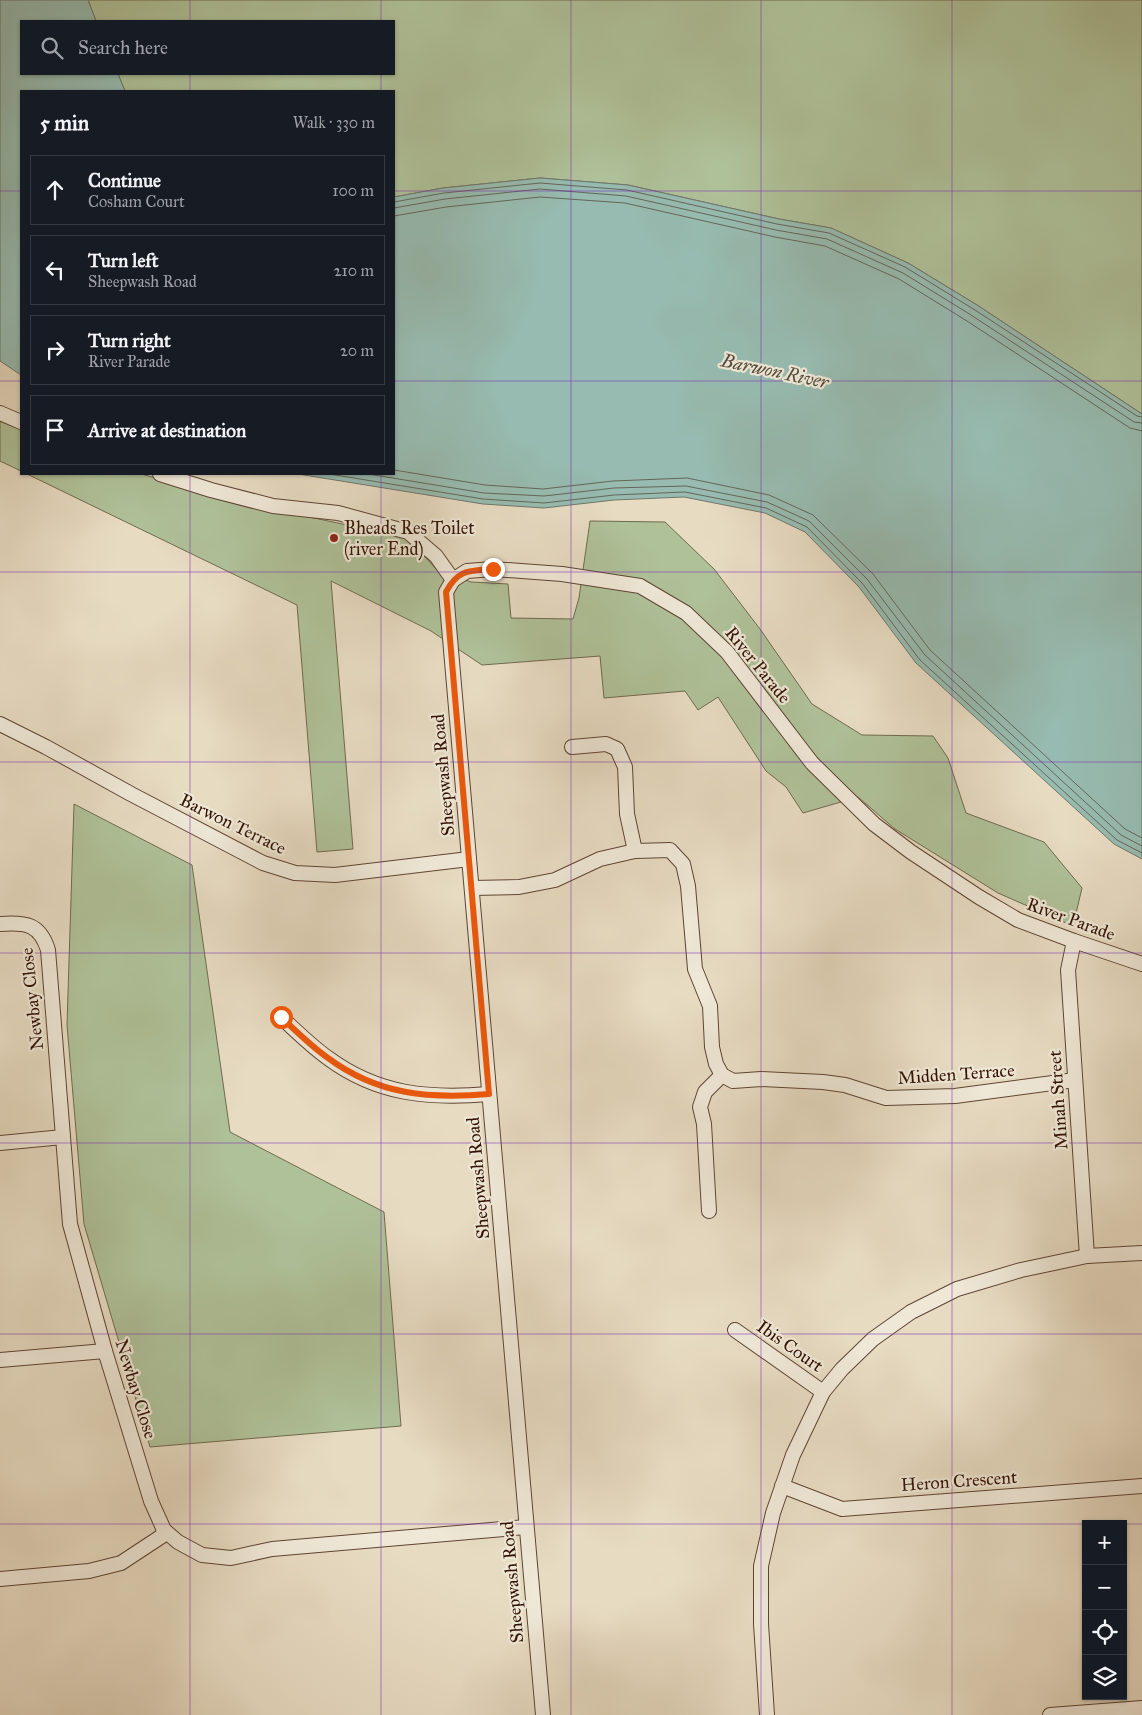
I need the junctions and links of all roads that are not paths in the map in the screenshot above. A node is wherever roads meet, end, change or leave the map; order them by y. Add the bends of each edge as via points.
1 (0, 413) edge
2 (20, 422) edge
3 (163, 475) edge
4 (452, 580) junction
5 (0, 724) edge
6 (572, 747) dead end
7 (636, 851) junction
8 (469, 859) junction
9 (472, 888) junction
10 (0, 924) edge
11 (1074, 941) junction
12 (1142, 964) edge
13 (281, 1017) dead end
14 (722, 1076) junction
15 (1075, 1080) junction
16 (489, 1094) junction
17 (63, 1137) junction
18 (0, 1143) edge
19 (709, 1211) dead end
20 (1142, 1252) edge
21 (1087, 1256) junction
22 (735, 1330) dead end
23 (105, 1351) junction
24 (0, 1360) edge
25 (823, 1392) junction
26 (782, 1486) junction
27 (1142, 1486) edge
28 (526, 1527) junction
29 (164, 1530) junction
30 (0, 1579) edge
31 (1142, 1708) edge
32 (543, 1715) edge
33 (768, 1715) edge
34 (1050, 1715) edge

1 - 2 street
3 - 4 street via 272,506 338,514 408,532 436,556
4 - 8 street, Sheepwash Road via 446,592
4 - 11 street, River Parade via 467,571 493,569 562,574 640,586 686,612 728,652 812,764 874,824 979,898 1018,920
5 - 8 street, Barwon Terrace via 263,863 295,873 335,876
6 - 7 street via 606,744 617,749 625,767 627,814
7 - 9 street via 600,859 555,880 519,887
7 - 14 street via 670,850 683,864 695,968 710,1006 712,1047
8 - 9 street, Sheepwash Road
9 - 16 street, Sheepwash Road
10 - 17 street, Newbay Close via 25,924 38,930 48,950
11 - 12 street, River Parade
11 - 15 street, Minah Street via 1068,970
13 - 16 street via 327,1058 371,1082 403,1092 433,1096
14 - 15 street, Midden Terrace via 733,1081 824,1082 886,1098 955,1096
14 - 19 street via 705,1092 700,1107 704,1124
15 - 21 street, Minah Street
16 - 28 street, Sheepwash Road
17 - 18 street
17 - 23 street, Newbay Close via 70,1224
20 - 21 street
21 - 25 street via 1021,1270 957,1289 911,1312 873,1339
22 - 25 street, Ibis Court
23 - 24 street
23 - 29 street, Newbay Close via 151,1501
25 - 26 street
26 - 27 street, Heron Crescent via 842,1509
26 - 33 street via 761,1566 761,1624
28 - 29 street, Newbay Close via 272,1550 231,1558 202,1555
28 - 32 street, Sheepwash Road
29 - 30 street via 162,1536 121,1563 89,1571
31 - 34 street

